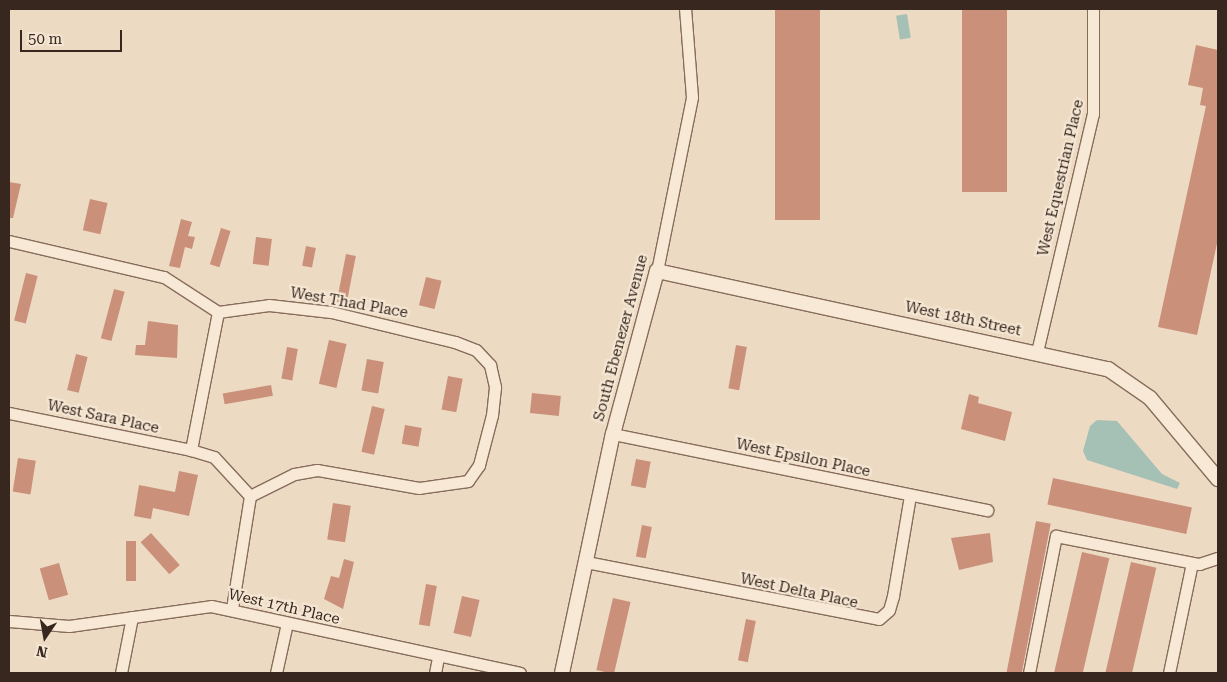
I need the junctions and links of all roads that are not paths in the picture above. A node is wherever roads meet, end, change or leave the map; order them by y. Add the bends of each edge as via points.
1 (685, 9) edge
2 (1093, 9) edge
3 (9, 241) edge
4 (657, 271) junction
5 (218, 312) junction
6 (1037, 352) junction
7 (9, 413) edge
8 (613, 434) junction
9 (191, 450) junction
10 (1218, 479) edge
11 (250, 496) junction
12 (910, 496) junction
13 (987, 510) dead end
14 (1218, 558) edge
15 (586, 562) junction
16 (1192, 563) junction
17 (232, 609) junction
18 (132, 617) junction
19 (9, 621) edge
20 (287, 623) junction
21 (438, 657) junction
22 (121, 673) edge
23 (276, 673) edge
24 (434, 673) edge
25 (520, 673) edge
26 (562, 673) edge
27 (1029, 673) edge
28 (1169, 673) edge

1 - 4 street, South Ebenezer Avenue via 692,97
2 - 6 street, West Equestrian Place via 1093,114
3 - 5 street via 164,277
4 - 6 street, West 18th Street
4 - 8 street, South Ebenezer Avenue
5 - 9 street
5 - 11 street, West Thad Place via 269,305 331,312 455,342 483,357 494,381 492,415 479,465 468,481 419,488 317,470 294,474
6 - 10 street, West 18th Street via 1092,364 1123,376 1150,398
7 - 9 street, West Sara Place
8 - 12 street, West Epsilon Place
8 - 15 street, South Ebenezer Avenue
9 - 11 street, West Sara Place via 224,464
11 - 17 street
12 - 13 street, West Epsilon Place
12 - 15 street, West Delta Place via 893,596 889,610 879,620
14 - 16 street via 1211,563
15 - 26 street, South Ebenezer Avenue
16 - 27 street via 1056,536
16 - 28 street
17 - 18 street, West 17th Place via 187,608
17 - 20 street, West 17th Place
18 - 19 street, West 17th Place via 69,626
18 - 22 street
20 - 21 street, West 17th Place
20 - 23 street
21 - 24 street
21 - 25 street, West 17th Place

